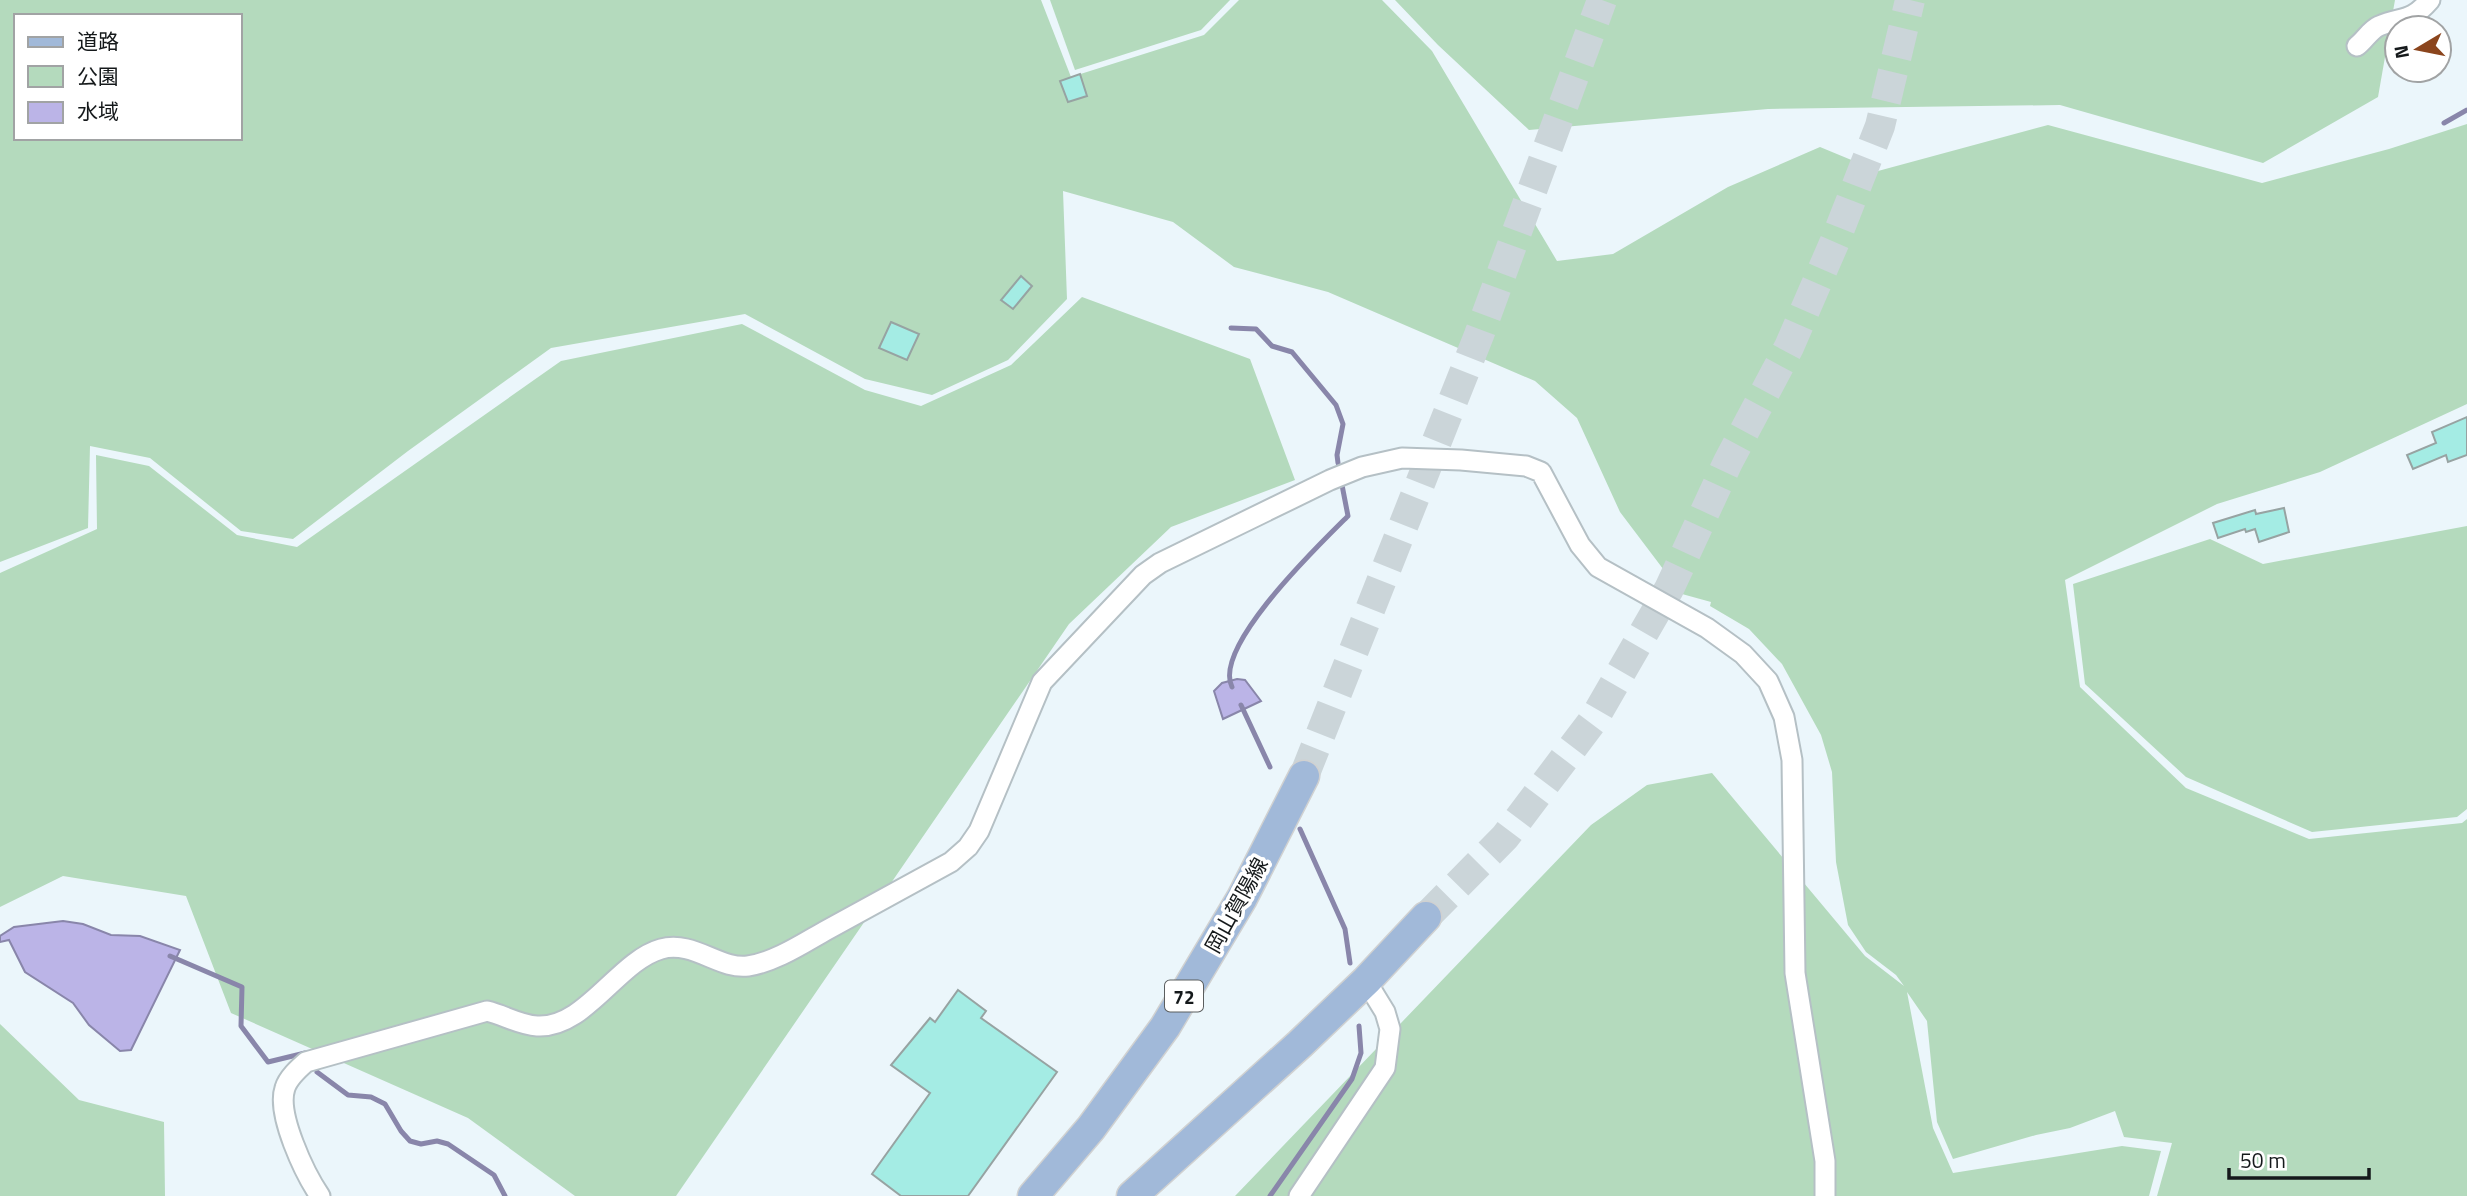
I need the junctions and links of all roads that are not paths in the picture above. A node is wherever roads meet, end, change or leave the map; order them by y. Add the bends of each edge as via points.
1 (2430, 0) edge
2 (2357, 46) dead end
3 (1304, 776) tunnel mouth
4 (1426, 917) tunnel mouth
5 (1366, 981) junction
6 (1061, 1163) junction
7 (320, 1196) edge
8 (1018, 1196) edge
9 (1033, 1196) edge
10 (1132, 1196) edge
11 (1299, 1196) edge
12 (1825, 1196) edge

1 - 2 street via 2418,13 2377,27
3 - 6 main road, 岡山賀陽線 / 72 via 1242,898 1165,1027
4 - 5 main road
5 - 10 main road
5 - 11 street via 1390,1029 1385,1068
6 - 8 main road
6 - 9 main road, 岡山賀陽線 / 72
7 - 12 street via 285,1122 283,1108 285,1087 306,1062 473,1013 487,1011 540,1026 556,1023 571,1017 637,962 660,949 690,949 746,967 798,946 951,862 979,831 1042,682 1143,575 1330,480 1402,458 1526,466 1541,472 1580,545 1598,567 1707,628 1743,654 1768,681 1784,717 1792,760 1795,973 1825,1161

